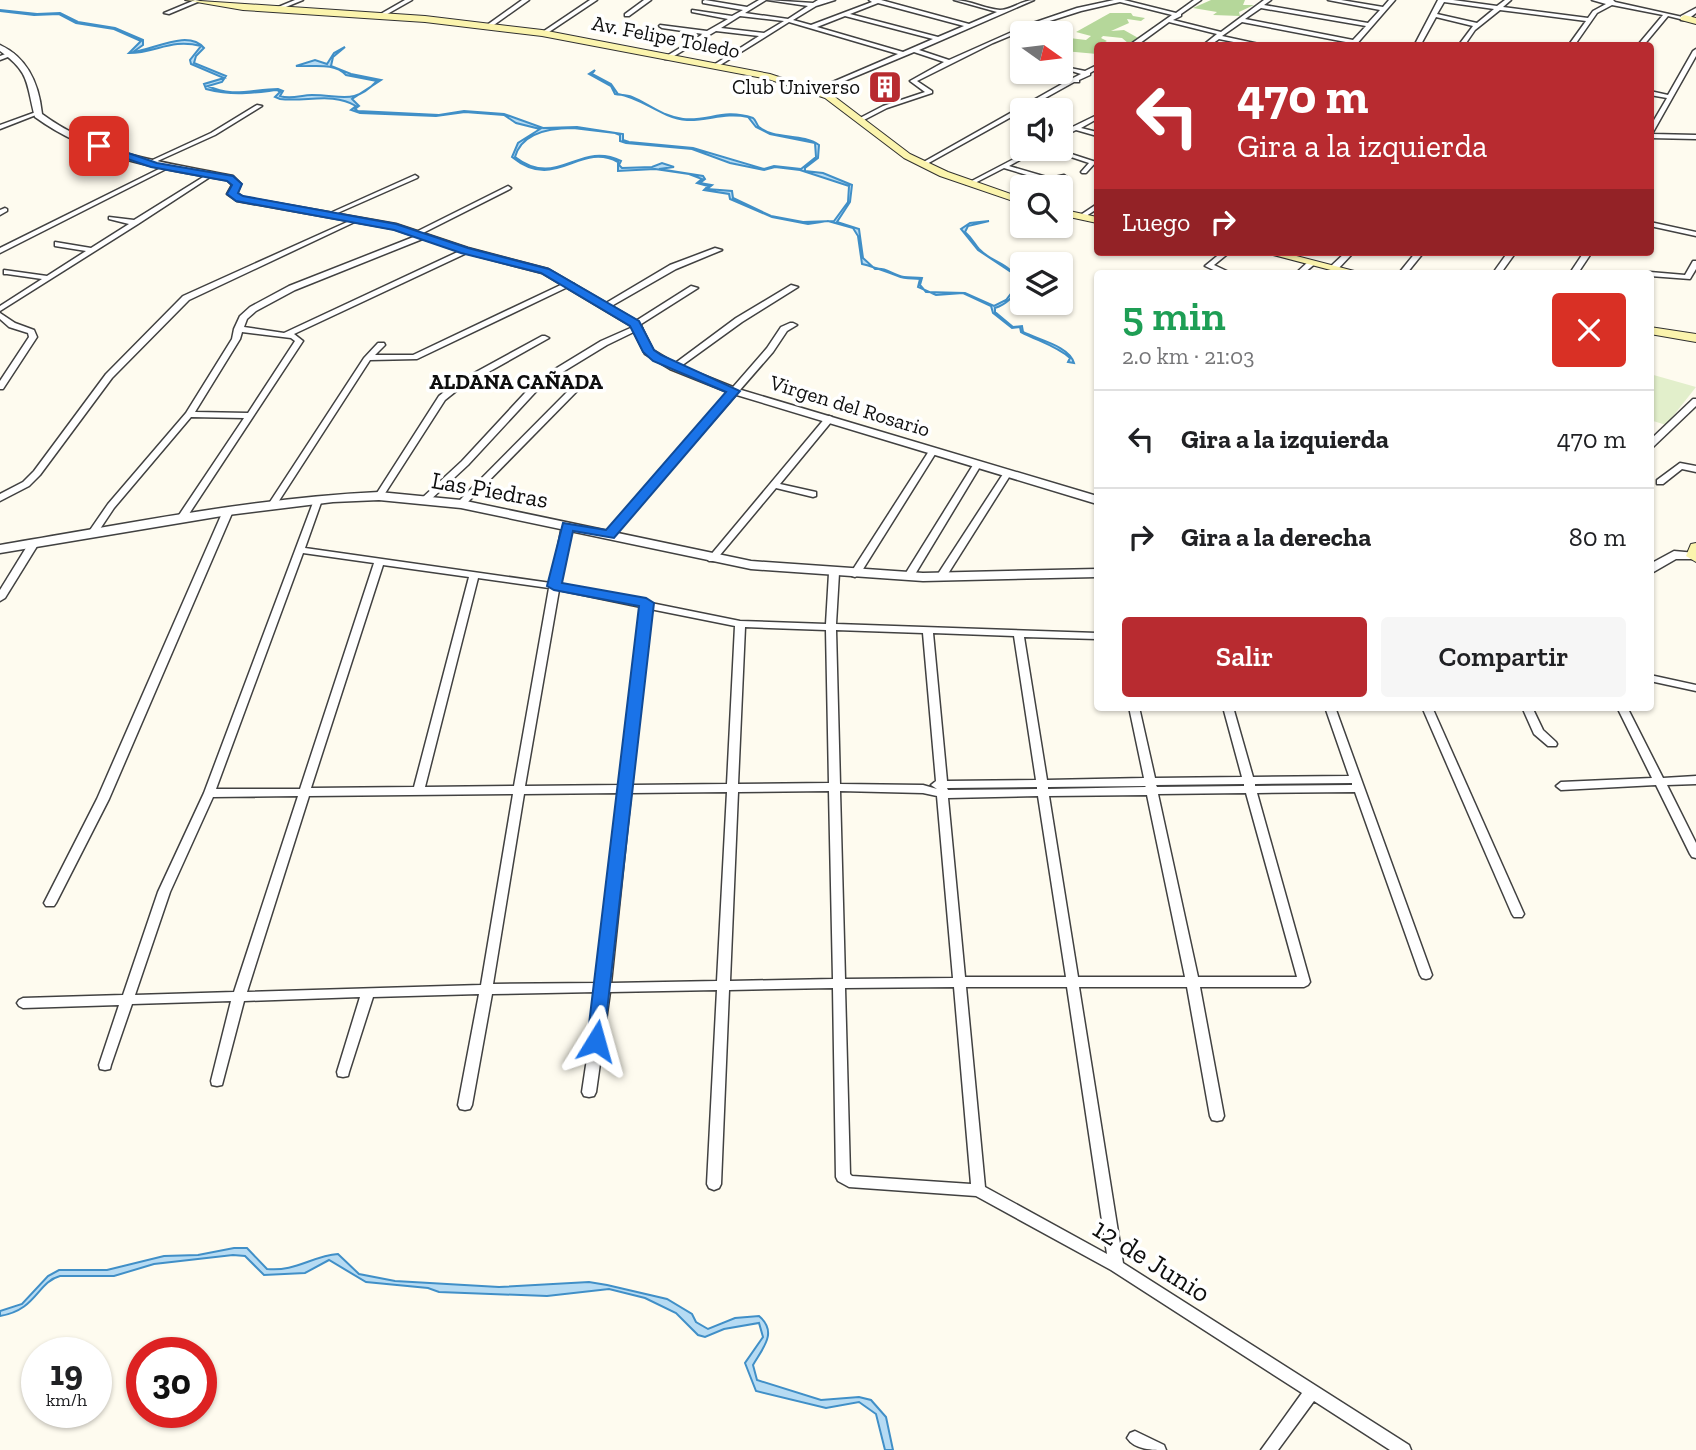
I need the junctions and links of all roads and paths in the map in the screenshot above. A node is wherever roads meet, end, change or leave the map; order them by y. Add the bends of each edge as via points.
1 (300, 0) edge
2 (409, 0) edge
3 (526, 0) edge
4 (594, 0) edge
5 (648, 0) edge
6 (762, 0) edge
7 (770, 0) edge
8 (822, 0) edge
9 (832, 0) edge
10 (957, 0) edge
11 (1031, 0) edge
12 (1118, 0) edge
13 (1198, 0) edge
14 (1268, 0) edge
15 (1331, 0) edge
16 (1392, 0) edge
17 (1441, 0) edge
18 (1508, 0) edge
19 (1595, 0) edge
20 (193, 1) edge
21 (877, 1) edge
22 (705, 2) dead end
23 (1613, 2) edge
24 (813, 5) junction
25 (1259, 6) junction
26 (1496, 8) junction
27 (747, 9) junction
28 (1384, 9) junction
29 (274, 10) junction
30 (1696, 10) edge
31 (694, 11) dead end
32 (1003, 12) junction
33 (167, 13) dead end
34 (847, 15) junction
35 (1179, 15) junction
36 (1434, 15) junction
37 (1666, 15) junction
38 (380, 16) junction
39 (627, 16) dead end
40 (735, 16) junction
41 (1684, 18) junction
42 (787, 20) junction
43 (1240, 20) junction
44 (1588, 20) junction
45 (1170, 21) junction
46 (1696, 21) edge
47 (1368, 25) junction
48 (1477, 25) junction
49 (489, 26) junction
50 (662, 26) dead end
51 (970, 26) junction
52 (811, 28) junction
53 (715, 29) junction
54 (544, 33) junction
55 (707, 33) junction
56 (764, 35) junction
57 (1220, 35) junction
58 (939, 39) junction
59 (1137, 42) edge
60 (1210, 42) edge
61 (1249, 42) edge
62 (1344, 42) edge
63 (1355, 42) edge
64 (1419, 42) edge
65 (1464, 42) edge
66 (1574, 42) edge
67 (1643, 42) edge
68 (0, 47) edge
69 (914, 50) junction
70 (1696, 51) edge
71 (11, 54) junction
72 (904, 54) junction
73 (0, 58) edge
74 (667, 58) junction
75 (947, 61) junction
76 (1687, 65) junction
77 (715, 66) junction
78 (1696, 66) edge
79 (1073, 70) edge
80 (1094, 70) edge
81 (1088, 74) junction
82 (1073, 80) edge
83 (1077, 81) junction
84 (816, 91) junction
85 (1654, 94) edge
86 (1670, 97) junction
87 (259, 106) dead end
88 (38, 113) junction
89 (1094, 119) edge
90 (860, 120) junction
91 (1654, 126) edge
92 (0, 127) edge
93 (1076, 128) junction
94 (1073, 130) edge
95 (1654, 132) edge
96 (1094, 133) edge
97 (1696, 137) edge
98 (1073, 156) edge
99 (1013, 161) edge
100 (149, 163) junction
101 (923, 164) junction
102 (1003, 166) junction
103 (165, 167) junction
104 (1084, 172) dead end
105 (1033, 175) edge
106 (210, 176) junction
107 (415, 177) dead end
108 (970, 184) junction
109 (508, 188) dead end
110 (1010, 197) edge
111 (1094, 208) edge
112 (331, 214) junction
113 (1073, 215) edge
114 (1081, 217) junction
115 (111, 218) dead end
116 (358, 219) junction
117 (1094, 219) edge
118 (136, 223) junction
119 (1654, 225) edge
120 (1696, 234) edge
121 (419, 235) junction
122 (58, 244) dead end
123 (93, 250) junction
124 (718, 250) dead end
125 (0, 251) edge
126 (467, 251) junction
127 (1221, 256) edge
128 (1285, 256) edge
129 (1346, 256) edge
130 (1417, 256) edge
131 (1510, 256) edge
132 (1312, 262) junction
133 (1696, 263) edge
134 (1334, 268) junction
135 (1219, 270) edge
136 (1303, 270) edge
137 (1343, 270) edge
138 (1405, 270) edge
139 (1499, 270) edge
140 (6, 272) dead end
141 (1654, 274) edge
142 (48, 278) junction
143 (570, 284) junction
144 (794, 287) dead end
145 (694, 288) dead end
146 (605, 306) junction
147 (0, 309) edge
148 (0, 315) edge
149 (793, 325) dead end
150 (636, 326) junction
151 (239, 329) junction
152 (1654, 333) edge
153 (285, 335) junction
154 (545, 338) dead end
155 (1696, 338) edge
156 (382, 345) dead end
157 (368, 358) junction
158 (674, 368) junction
159 (581, 383) dead end
160 (0, 387) edge
161 (734, 391) junction
162 (1696, 401) edge
163 (189, 414) junction
164 (250, 416) junction
165 (829, 419) junction
166 (1654, 441) edge
167 (933, 451) junction
168 (977, 465) junction
169 (1696, 469) edge
170 (1007, 474) junction
171 (1661, 482) dead end
172 (774, 485) junction
173 (813, 494) dead end
174 (379, 496) junction
175 (0, 498) edge
176 (1094, 499) edge
177 (318, 500) junction
178 (425, 500) junction
179 (461, 504) junction
180 (272, 505) junction
181 (228, 511) junction
182 (182, 518) junction
183 (568, 526) junction
184 (93, 533) junction
185 (609, 535) junction
186 (34, 543) junction
187 (0, 549) edge
188 (298, 550) junction
189 (1695, 554) edge
190 (712, 559) junction
191 (379, 562) junction
192 (1654, 568) edge
193 (834, 573) junction
194 (1094, 573) edge
195 (474, 574) junction
196 (855, 574) junction
197 (909, 576) junction
198 (941, 577) junction
199 (554, 586) junction
200 (0, 598) edge
201 (646, 603) junction
202 (740, 624) junction
203 (831, 627) junction
204 (928, 632) junction
205 (1019, 635) junction
206 (1094, 636) edge
207 (1654, 679) edge
208 (1696, 688) edge
209 (1134, 711) edge
210 (1229, 711) edge
211 (1330, 711) edge
212 (1429, 711) edge
213 (1529, 711) edge
214 (1624, 711) edge
215 (1552, 744) dead end
216 (1659, 780) junction
217 (1696, 780) edge
218 (1357, 784) junction
219 (1152, 785) junction
220 (1250, 785) junction
221 (1562, 786) dead end
222 (836, 787) junction
223 (519, 788) junction
224 (1043, 788) junction
225 (733, 789) junction
226 (942, 789) junction
227 (625, 790) junction
228 (418, 792) junction
229 (209, 793) junction
230 (305, 793) junction
231 (1696, 854) edge
232 (50, 903) dead end
233 (1518, 914) dead end
234 (1426, 975) dead end
235 (959, 982) junction
236 (1072, 982) junction
237 (841, 984) junction
238 (1193, 984) junction
239 (723, 985) junction
240 (489, 989) junction
241 (604, 989) junction
242 (368, 992) junction
243 (239, 996) junction
244 (130, 999) junction
245 (23, 1003) dead end
246 (105, 1065) dead end
247 (343, 1072) dead end
248 (217, 1081) dead end
249 (589, 1092) dead end
250 (466, 1105) dead end
251 (1217, 1116) dead end
252 (714, 1184) dead end
253 (978, 1190) junction
254 (1116, 1266) junction
255 (1311, 1392) junction
256 (1135, 1438) dead end
257 (1158, 1450) edge
258 (1269, 1450) edge
259 (1403, 1450) edge

1 - 29 street
2 - 38 street
3 - 49 street
4 - 54 street
5 - 39 street
6 - 27 street
7 - 24 street
8 - 24 street
9 - 24 street
10 - 32 street
11 - 32 street
12 - 35 street
12 - 75 street via 1102,8 1076,10
13 - 35 street
14 - 25 street
15 - 28 street
16 - 28 street
17 - 26 street
17 - 36 street
18 - 26 street
19 - 23 street
20 - 29 main road, Av. Felipe Toledo
20 - 33 street
21 - 34 street
21 - 51 street
22 - 27 street
23 - 37 street
23 - 44 street
24 - 42 street
25 - 43 street
25 - 47 street
26 - 44 street
26 - 48 street
27 - 40 street
28 - 47 street
29 - 38 main road, Av. Felipe Toledo
30 - 41 street
31 - 40 street
32 - 51 street
34 - 52 street
34 - 58 street
35 - 45 street
36 - 48 street
36 - 64 street
37 - 41 street
37 - 67 street
38 - 49 main road, Av. Felipe Toledo
40 - 42 street
40 - 53 street
41 - 46 main road
42 - 52 street
42 - 56 street
43 - 57 street
43 - 62 street
44 - 66 street
45 - 57 street
45 - 59 street
47 - 63 street
48 - 65 street
49 - 54 main road, Av. Felipe Toledo
50 - 55 street
51 - 58 street
52 - 72 street
53 - 55 street
53 - 56 street
54 - 74 main road, Av. Felipe Toledo
55 - 74 street
56 - 77 street
57 - 60 street
57 - 61 street
58 - 69 street
68 - 71 street
69 - 72 street
69 - 75 street
70 - 76 street
71 - 73 street
71 - 88 street via 35,84
72 - 84 street
74 - 77 main road, Av. Felipe Toledo
75 - 90 street via 913,81 931,91
76 - 78 street
76 - 86 street
77 - 84 main road, Av. Felipe Toledo
79 - 81 street
80 - 81 street
81 - 83 street
82 - 83 street
83 - 101 street
84 - 90 main road, Av. Felipe Toledo
85 - 86 street
86 - 91 street
87 - 100 street via 213,134
88 - 92 street
88 - 100 street, Virgen del Rosario via 68,134
89 - 93 street
90 - 101 main road, Av. Felipe Toledo
93 - 94 street
93 - 96 street
95 - 97 street
98 - 104 street via 1093,162
99 - 102 street
100 - 103 street, Virgen del Rosario
101 - 108 main road, Av. Felipe Toledo
102 - 105 street
102 - 108 street
103 - 106 street, Virgen del Rosario
103 - 125 street
106 - 112 street, Virgen del Rosario via 234,180 237,184 232,194 240,199
106 - 118 street
107 - 112 street
108 - 110 main road, Av. Felipe Toledo
109 - 121 street
111 - 114 street
112 - 116 street, Virgen del Rosario
113 - 114 main road
114 - 117 main road
115 - 118 street
116 - 121 street, Virgen del Rosario
116 - 175 street via 186,298 109,376 37,473
118 - 123 street
119 - 120 street
121 - 126 street, Virgen del Rosario
121 - 151 street via 271,298 243,318
122 - 123 street
123 - 142 street
124 - 146 street via 674,267
126 - 143 street, Virgen del Rosario via 533,267
126 - 153 street
127 - 135 street via 1209,266
128 - 132 main road
129 - 134 street
130 - 138 street
131 - 139 street
132 - 134 main road
132 - 136 street
133 - 141 street via 1689,275
134 - 137 main road
140 - 142 street
142 - 147 street
143 - 146 street, Virgen del Rosario
143 - 157 street via 414,357
144 - 158 street
145 - 150 street
146 - 150 street, Virgen del Rosario
148 - 160 street via 33,337
149 - 161 street via 779,333
150 - 158 street, Virgen del Rosario via 649,352
150 - 178 street via 540,382
151 - 153 street
151 - 163 street
152 - 155 main road
153 - 164 street via 298,339 299,344
154 - 174 street via 442,398
156 - 157 street
157 - 180 street
158 - 161 street, Virgen del Rosario
159 - 179 street
161 - 165 street, Virgen del Rosario
161 - 185 street
162 - 166 street
163 - 164 street
163 - 184 street
164 - 182 street
165 - 167 street, Virgen del Rosario
165 - 172 street
167 - 168 street, Virgen del Rosario
167 - 196 street
168 - 170 street, Virgen del Rosario
168 - 197 street
169 - 171 street via 1680,466
170 - 176 street, Virgen del Rosario
170 - 198 street
172 - 173 street
172 - 190 street
174 - 177 street, Las Piedras
174 - 178 street, Las Piedras
177 - 180 street, Las Piedras
177 - 188 street
178 - 179 street, Las Piedras
179 - 183 street, Las Piedras
180 - 181 street, Las Piedras
181 - 182 street, Las Piedras
181 - 232 street via 103,799
182 - 184 street, Las Piedras
183 - 185 street, Las Piedras
183 - 199 street
184 - 186 street, Las Piedras
185 - 190 street, Las Piedras
186 - 187 street, Las Piedras
186 - 200 street
188 - 191 street
188 - 229 street
189 - 192 street via 1674,555
190 - 193 street, Las Piedras
191 - 195 street
191 - 230 street
193 - 196 street, Las Piedras
193 - 203 street
194 - 198 street, Las Piedras
195 - 199 street
195 - 228 street
196 - 197 street, Las Piedras
197 - 198 street, Las Piedras
199 - 201 street
199 - 223 street
201 - 202 street
201 - 227 street
202 - 203 street
202 - 225 street
203 - 204 street
203 - 222 street
204 - 205 street
204 - 226 street
205 - 206 street
205 - 224 street
207 - 208 street
209 - 219 street
210 - 220 street
211 - 218 street
212 - 233 street
213 - 215 street via 1538,732
214 - 216 street
216 - 217 street
216 - 221 street
216 - 231 street
218 - 220 street
218 - 234 street
219 - 220 street
219 - 224 street
219 - 238 street
220 - 238 street via 1304,982
222 - 225 street
222 - 226 street
222 - 237 street
223 - 227 street
223 - 228 street
223 - 240 street
224 - 226 street
224 - 236 street
225 - 227 street
225 - 239 street
226 - 235 street
227 - 241 street
228 - 230 street
229 - 230 street
229 - 244 street via 164,892
230 - 243 street
235 - 236 street
235 - 237 street
235 - 253 street
236 - 238 street
236 - 254 street
237 - 239 street
237 - 253 street, 12 de Junio via 842,1171 849,1181
238 - 251 street
239 - 241 street
239 - 252 street
240 - 241 street
240 - 242 street
240 - 250 street
241 - 249 street
242 - 243 street
242 - 247 street
243 - 244 street
243 - 248 street
244 - 245 street
244 - 246 street
253 - 254 street, 12 de Junio
254 - 255 street, 12 de Junio
255 - 258 street
255 - 259 street, 12 de Junio
256 - 257 street

